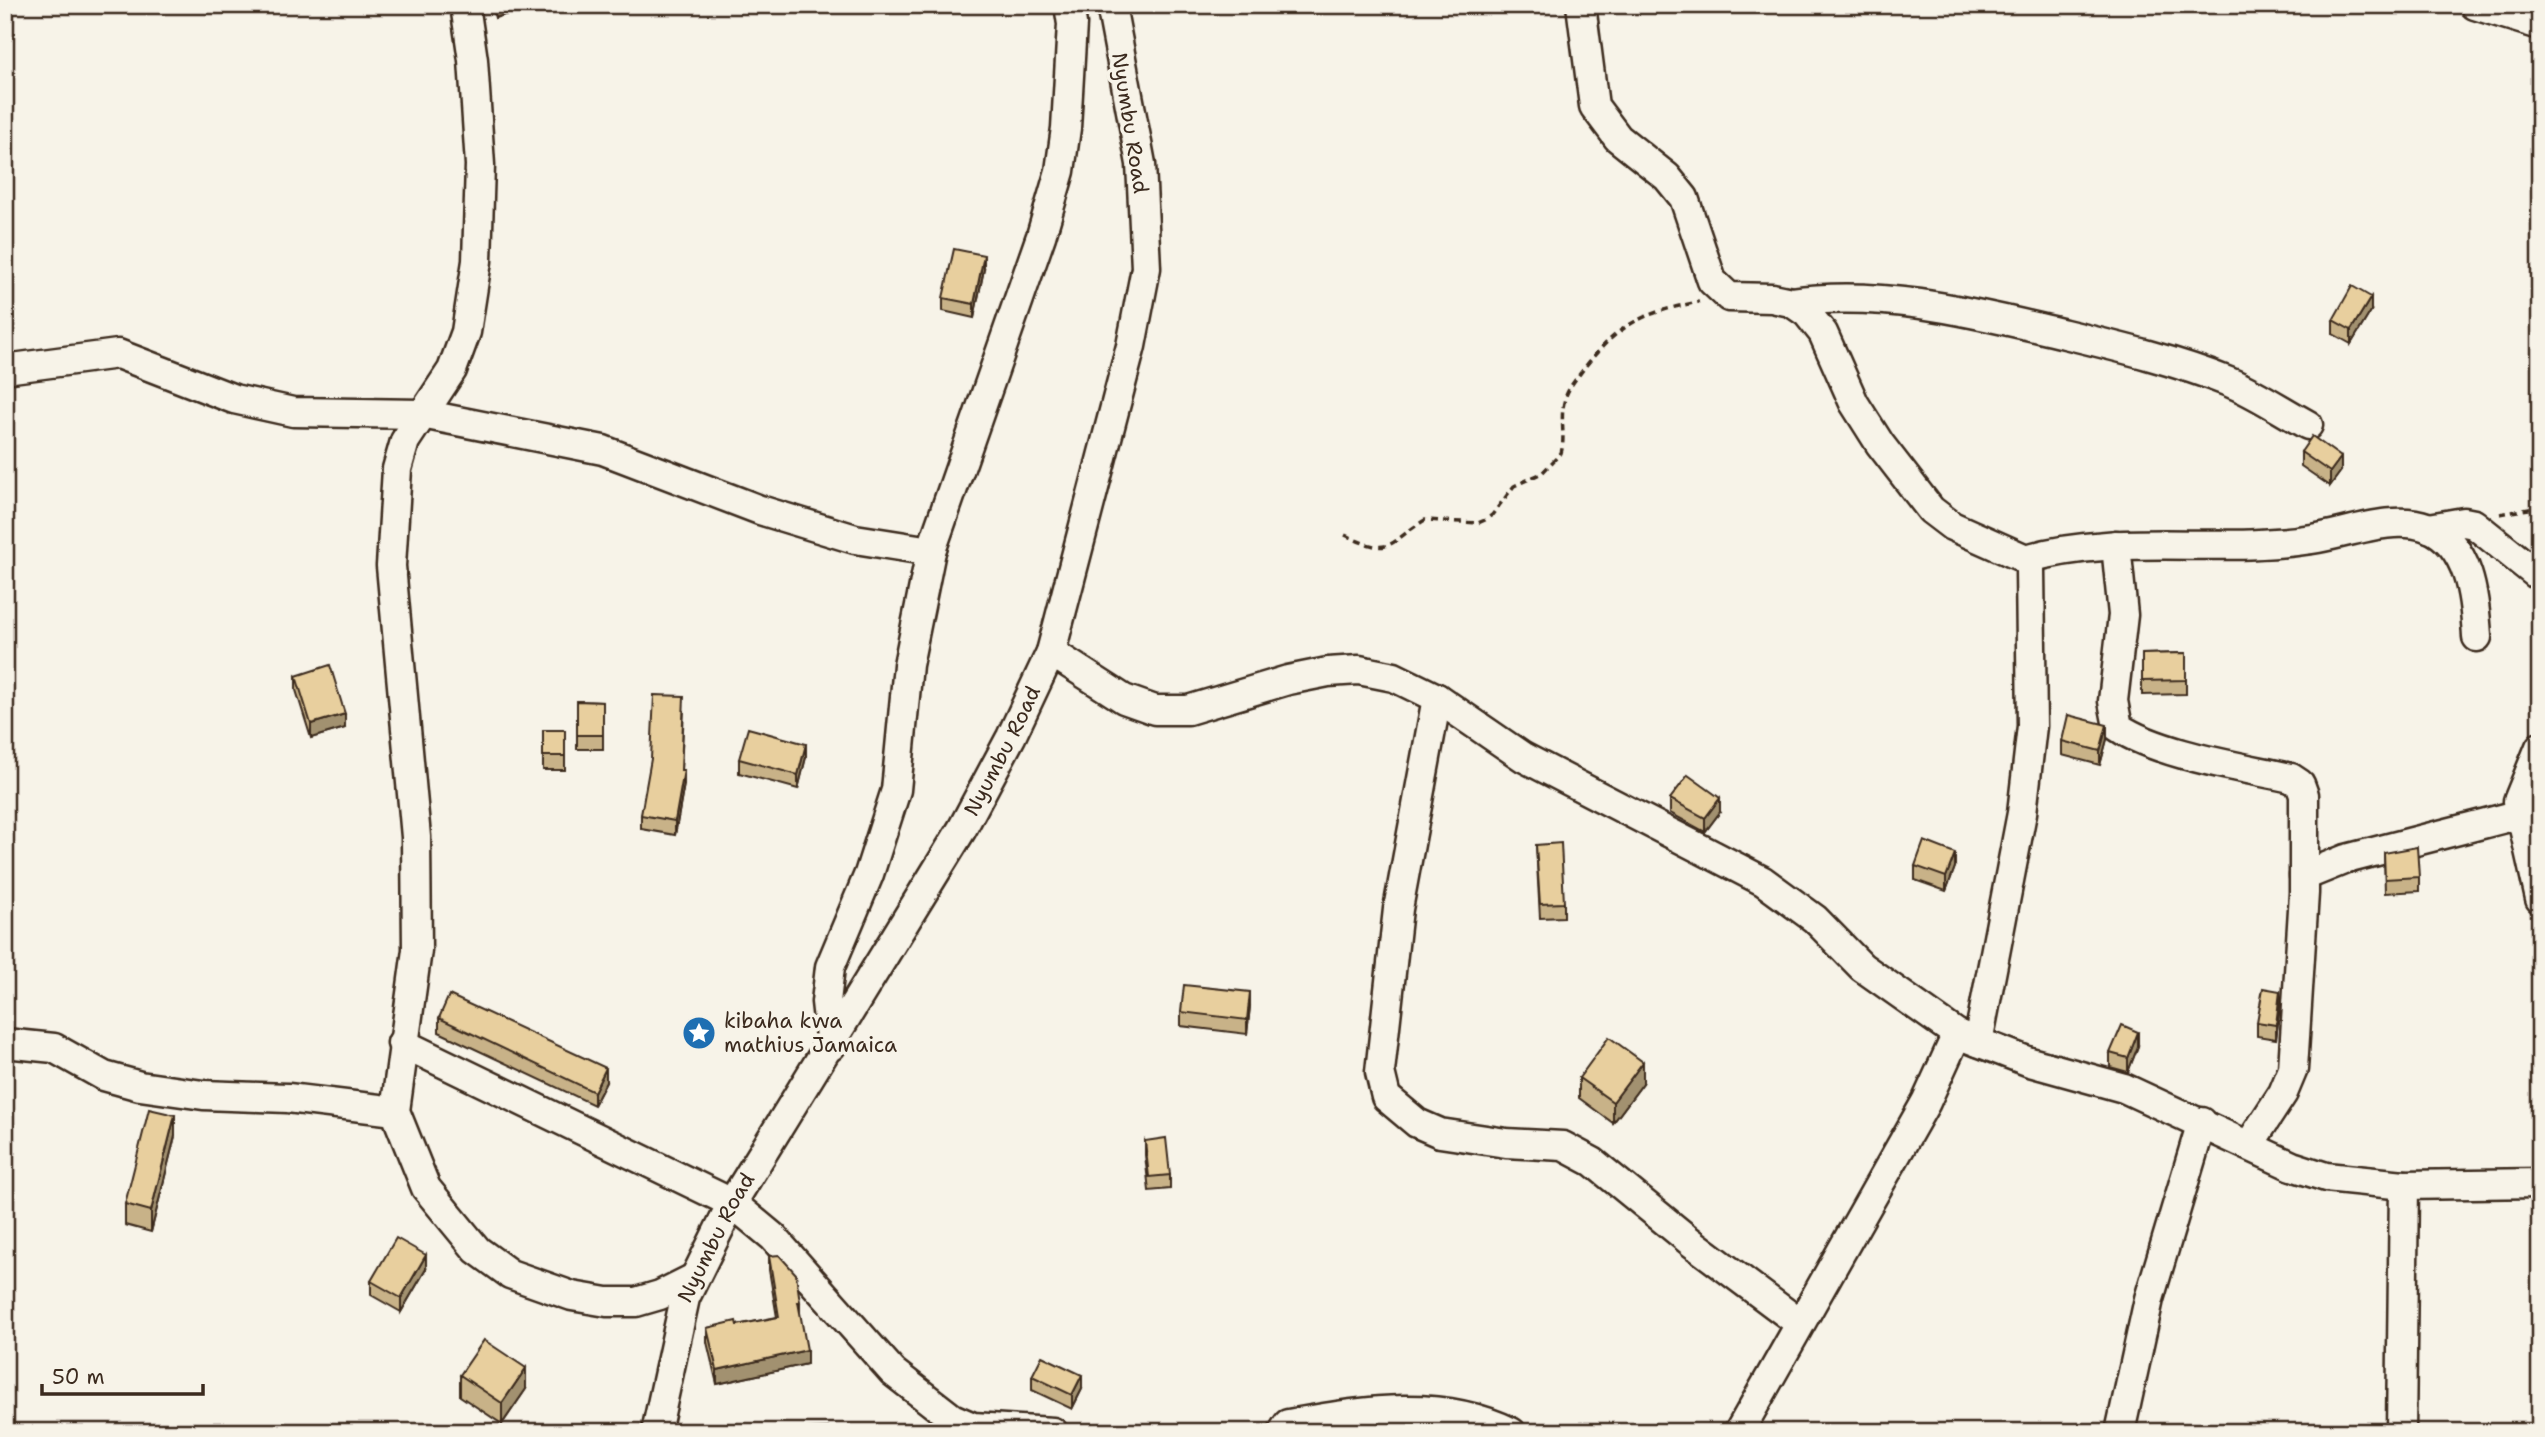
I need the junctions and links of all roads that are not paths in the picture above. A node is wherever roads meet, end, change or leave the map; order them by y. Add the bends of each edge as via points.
1 (465, 5) edge
2 (1069, 5) edge
3 (1111, 5) edge
4 (1581, 5) edge
5 (2475, 5) edge
6 (2540, 26) edge
7 (1791, 302) junction
8 (5, 369) edge
9 (422, 414) junction
10 (2308, 425) dead end
11 (2428, 528) junction
12 (2116, 545) junction
13 (931, 551) junction
14 (2026, 559) junction
15 (2540, 577) edge
16 (2477, 637) dead end
17 (1051, 652) junction
18 (1437, 698) junction
19 (2540, 747) edge
20 (2521, 814) junction
21 (2304, 876) junction
22 (2540, 899) edge
23 (1967, 1038) junction
24 (5, 1043) edge
25 (402, 1044) junction
26 (831, 1046) junction
27 (395, 1111) junction
28 (2202, 1122) junction
29 (2249, 1145) junction
30 (2540, 1183) edge
31 (2404, 1185) junction
32 (732, 1203) junction
33 (692, 1279) junction
34 (1798, 1322) junction
35 (656, 1432) edge
36 (1052, 1432) edge
37 (1283, 1432) edge
38 (1511, 1432) edge
39 (1739, 1432) edge
40 (2120, 1432) edge
41 (2401, 1432) edge

1 - 9 street via 480,165 477,261 466,332 452,370
2 - 13 street via 1072,24 1060,171
3 - 17 street, Nyumbu Road via 1140,164 1146,268 1131,346
4 - 7 street via 1594,106 1618,138 1667,177 1684,198 1712,281 1729,297
5 - 6 street
7 - 10 street via 1835,296 1874,298 1974,312 2116,346 2229,382
7 - 14 street via 1824,333 1854,403 1931,510 1952,526
8 - 9 street via 118,354 234,399 293,412
9 - 13 street via 603,450 760,510 855,538
9 - 25 street via 405,441 397,469 391,566 416,837 417,950
11 - 12 street via 2404,523 2248,546
11 - 15 street via 2474,524
11 - 16 street via 2452,547 2468,572 2475,594
12 - 14 street via 2051,551
12 - 21 street via 2123,615 2113,701 2118,727 2131,736 2300,784 2304,795
13 - 26 street via 908,665 895,790 869,874 830,967 826,1002
14 - 23 street via 2030,569 2032,726 2022,813
17 - 18 street via 1124,699 1155,710 1188,709 1288,680 1359,670 1394,677
17 - 26 street, Nyumbu Road via 962,829
18 - 23 street via 1523,757 1763,881 1815,919 1862,967
18 - 34 street via 1398,909 1380,1072 1386,1097 1417,1123 1440,1133 1563,1146 1593,1162
19 - 20 street via 2519,794
20 - 21 street via 2346,859
20 - 22 street
21 - 29 street via 2293,1069
23 - 28 street via 2030,1062 2124,1088
23 - 34 street
24 - 27 street via 54,1048 104,1076 140,1086 203,1096 288,1098
25 - 27 street
25 - 32 street
26 - 32 street, Nyumbu Road
27 - 33 street via 426,1188 477,1250 510,1274 572,1296 607,1302 636,1302
28 - 29 street
28 - 40 street via 2150,1299
29 - 31 street via 2326,1177
30 - 31 street
31 - 41 street
32 - 33 street, Nyumbu Road
32 - 36 street via 773,1237 893,1372 952,1418 972,1427
33 - 35 street, Nyumbu Road
34 - 39 street
37 - 38 street via 1288,1424 1369,1410 1445,1410 1486,1419

